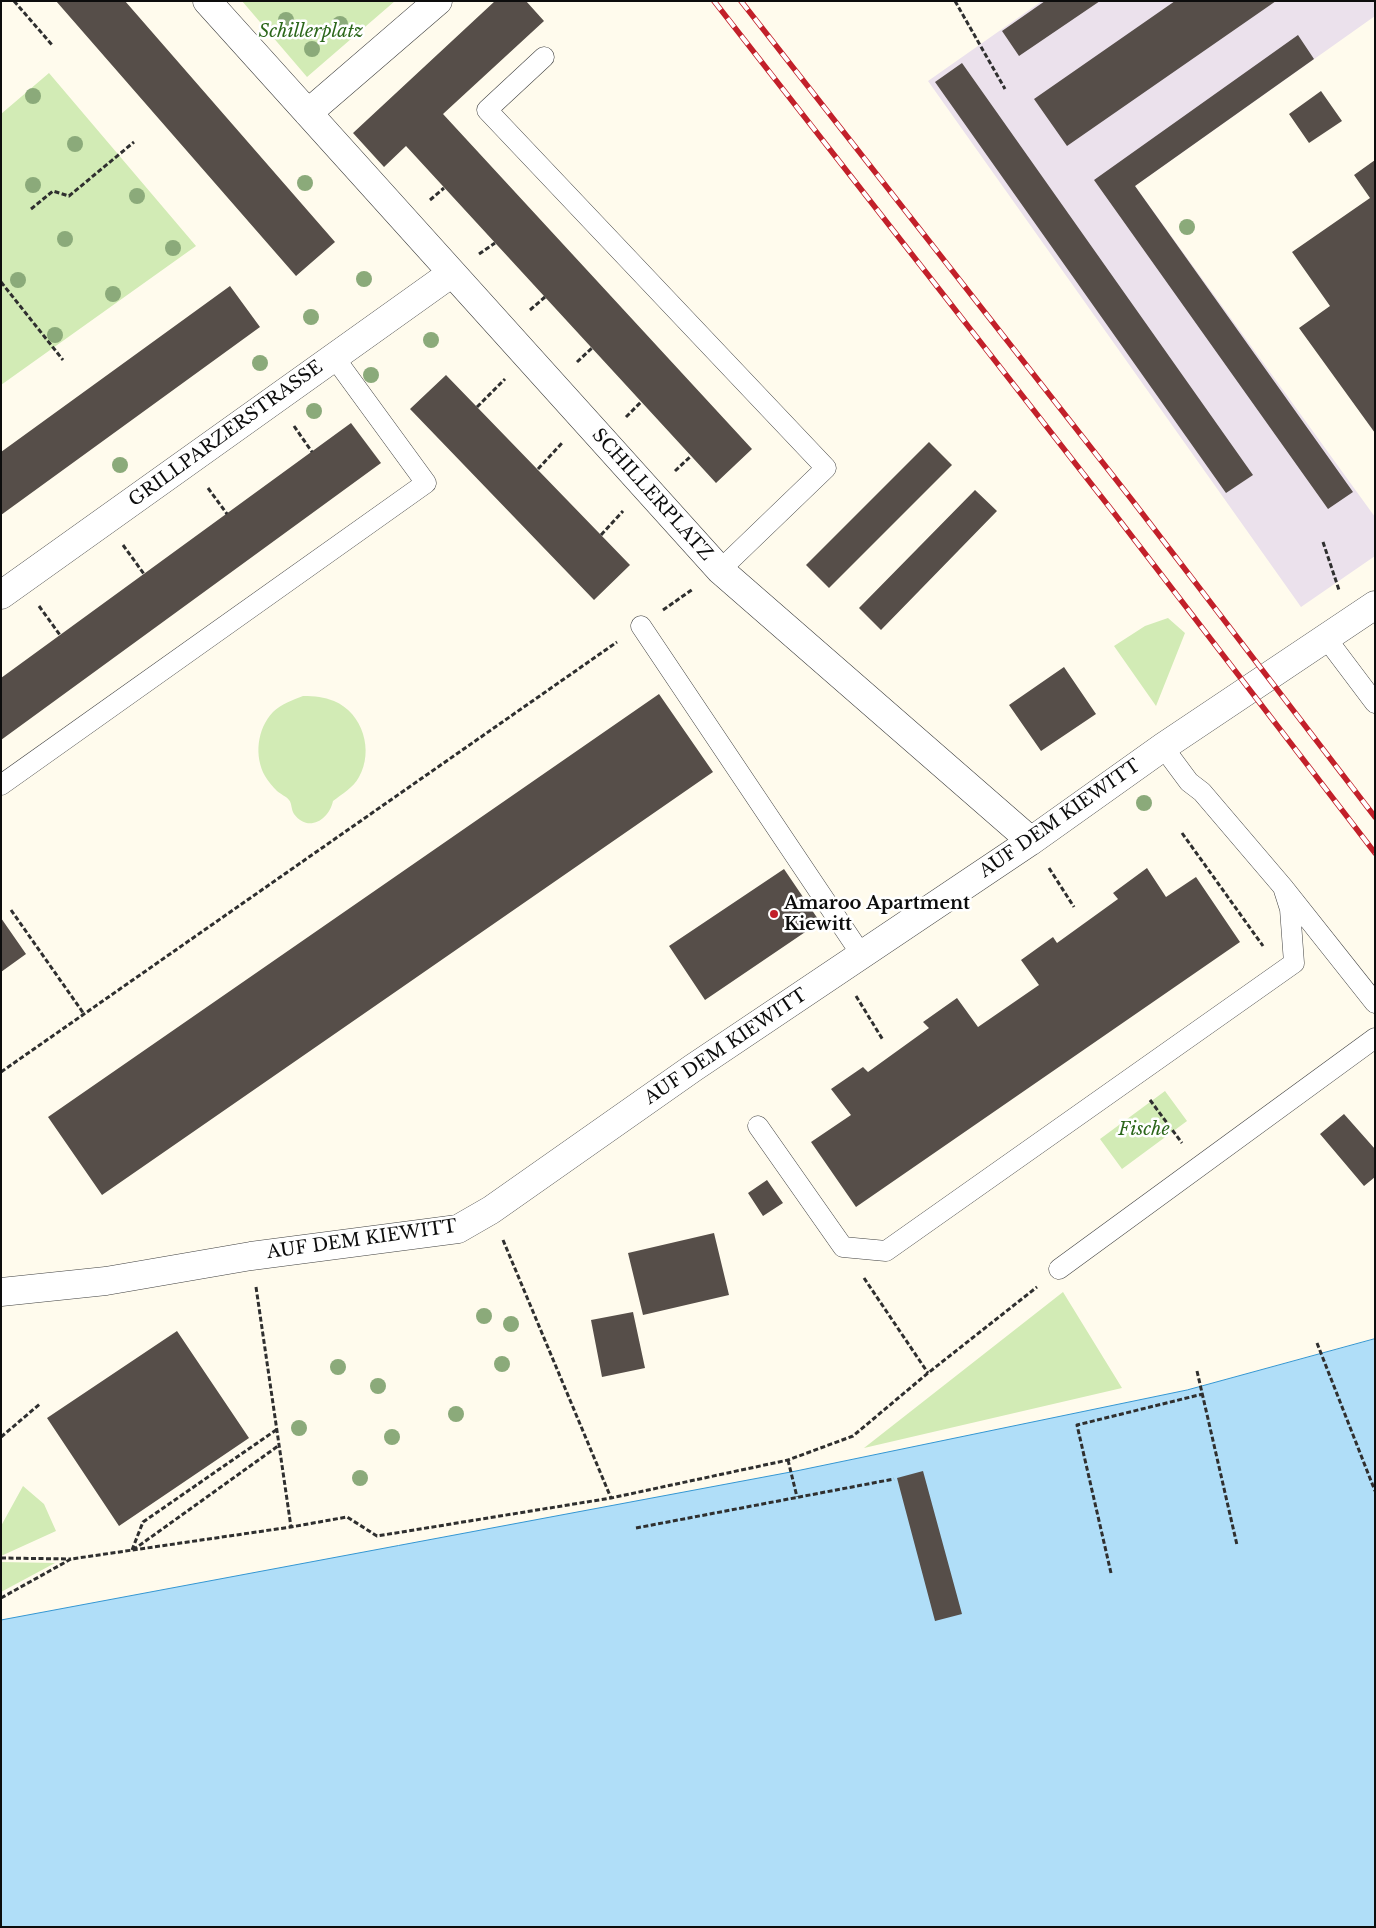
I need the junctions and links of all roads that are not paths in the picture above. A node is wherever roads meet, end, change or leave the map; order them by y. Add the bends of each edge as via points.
1 (207, 1) edge
2 (438, 1) edge
3 (544, 57) dead end
4 (308, 113) junction
5 (452, 273) junction
6 (334, 357) junction
7 (720, 570) junction
8 (1, 595) edge
9 (1375, 605) edge
10 (641, 626) road end
11 (1326, 638) junction
12 (1375, 703) edge
13 (1163, 746) junction
14 (1, 785) edge
15 (1031, 840) junction
16 (1283, 888) junction
17 (851, 962) junction
18 (1375, 1003) edge
19 (1375, 1038) edge
20 (758, 1126) dead end
21 (1059, 1269) road end
22 (1, 1292) edge

1 - 4 street, SCHILLERPLATZ
2 - 4 street
3 - 7 lane via 487,110 826,468
4 - 5 street, SCHILLERPLATZ
5 - 6 street, GRILLPARZERSTRASSE
5 - 7 street, SCHILLERPLATZ
6 - 8 street, GRILLPARZERSTRASSE
6 - 14 lane via 426,483
7 - 15 street, SCHILLERPLATZ
9 - 11 street, AUF DEM KIEWITT
10 - 17 lane
11 - 12 lane
11 - 13 street, AUF DEM KIEWITT
13 - 15 street, AUF DEM KIEWITT
13 - 16 lane via 1189,782 1202,792
15 - 17 street, AUF DEM KIEWITT
16 - 18 lane
16 - 20 lane via 1290,909 1294,963 886,1251 843,1247
17 - 22 street, AUF DEM KIEWITT via 491,1210 458,1229 251,1256 106,1281
19 - 21 lane

